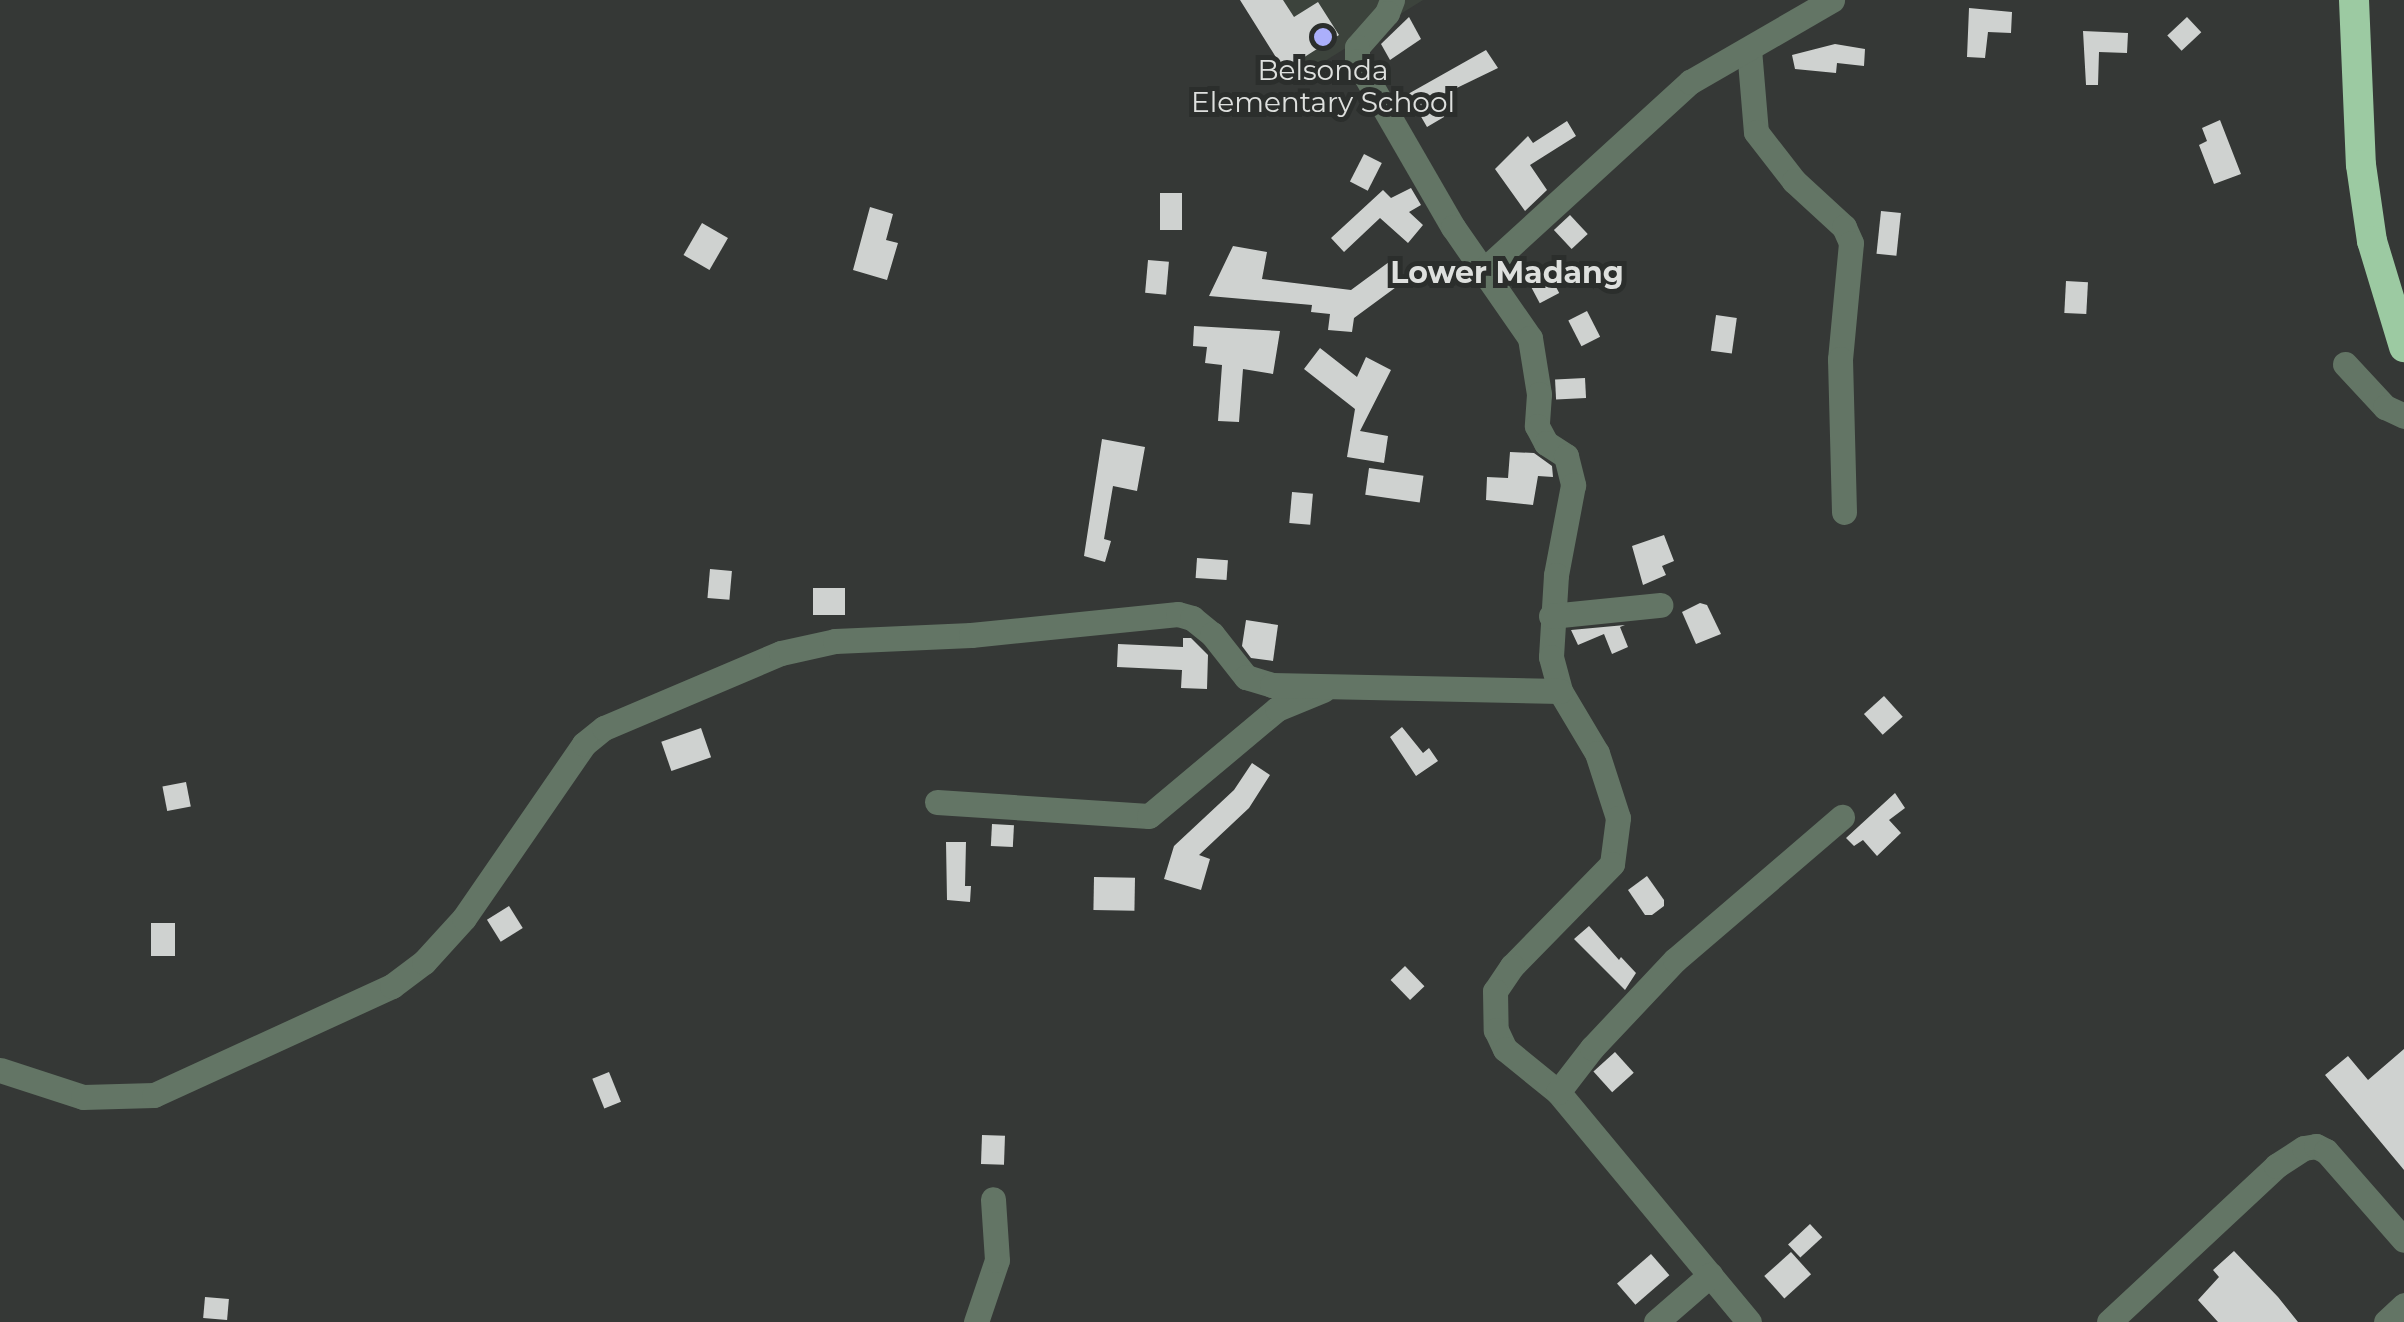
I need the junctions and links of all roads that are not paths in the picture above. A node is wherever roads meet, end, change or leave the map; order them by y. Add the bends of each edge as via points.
1 (1392, 0) edge
2 (1832, 0) edge
3 (2354, 0) edge
4 (1749, 49) junction
5 (1484, 270) junction
6 (2404, 347) edge
7 (2344, 364) dead end
8 (2404, 416) edge
9 (1844, 512) dead end
10 (1660, 605) dead end
11 (1551, 616) junction
12 (1332, 687) junction
13 (1560, 691) junction
14 (937, 802) dead end
15 (1842, 817) dead end
16 (0, 1070) edge
17 (1558, 1092) junction
18 (993, 1199) dead end
19 (2404, 1240) edge
20 (1710, 1275) junction
21 (2404, 1305) edge
22 (976, 1322) edge
23 (1656, 1322) edge
24 (1748, 1322) edge
25 (2109, 1322) edge
26 (2386, 1322) edge

1 - 5 street via 1357,47 1357,61
2 - 4 street
3 - 6 highway via 2361,165 2376,259
4 - 5 street via 1690,82
4 - 9 street via 1756,132 1794,181 1844,227 1851,243 1840,359
5 - 11 street via 1530,338 1537,426 1546,444 1566,456 1573,484
7 - 8 street via 2385,407
10 - 11 street
11 - 13 street via 1550,657
12 - 13 street
12 - 14 street via 1277,709 1149,816
12 - 16 street via 1246,677 1212,634 1178,614 834,641 781,653 604,728 584,744 464,918 392,986 154,1095 82,1097
13 - 17 street via 1597,753 1618,818 1616,849 1612,864 1512,966 1495,990 1493,1008 1505,1049
15 - 17 street via 1676,960
17 - 20 street
18 - 22 street via 997,1260
19 - 25 street via 2326,1151 2304,1148 2276,1166
20 - 23 street
20 - 24 street
21 - 26 street

